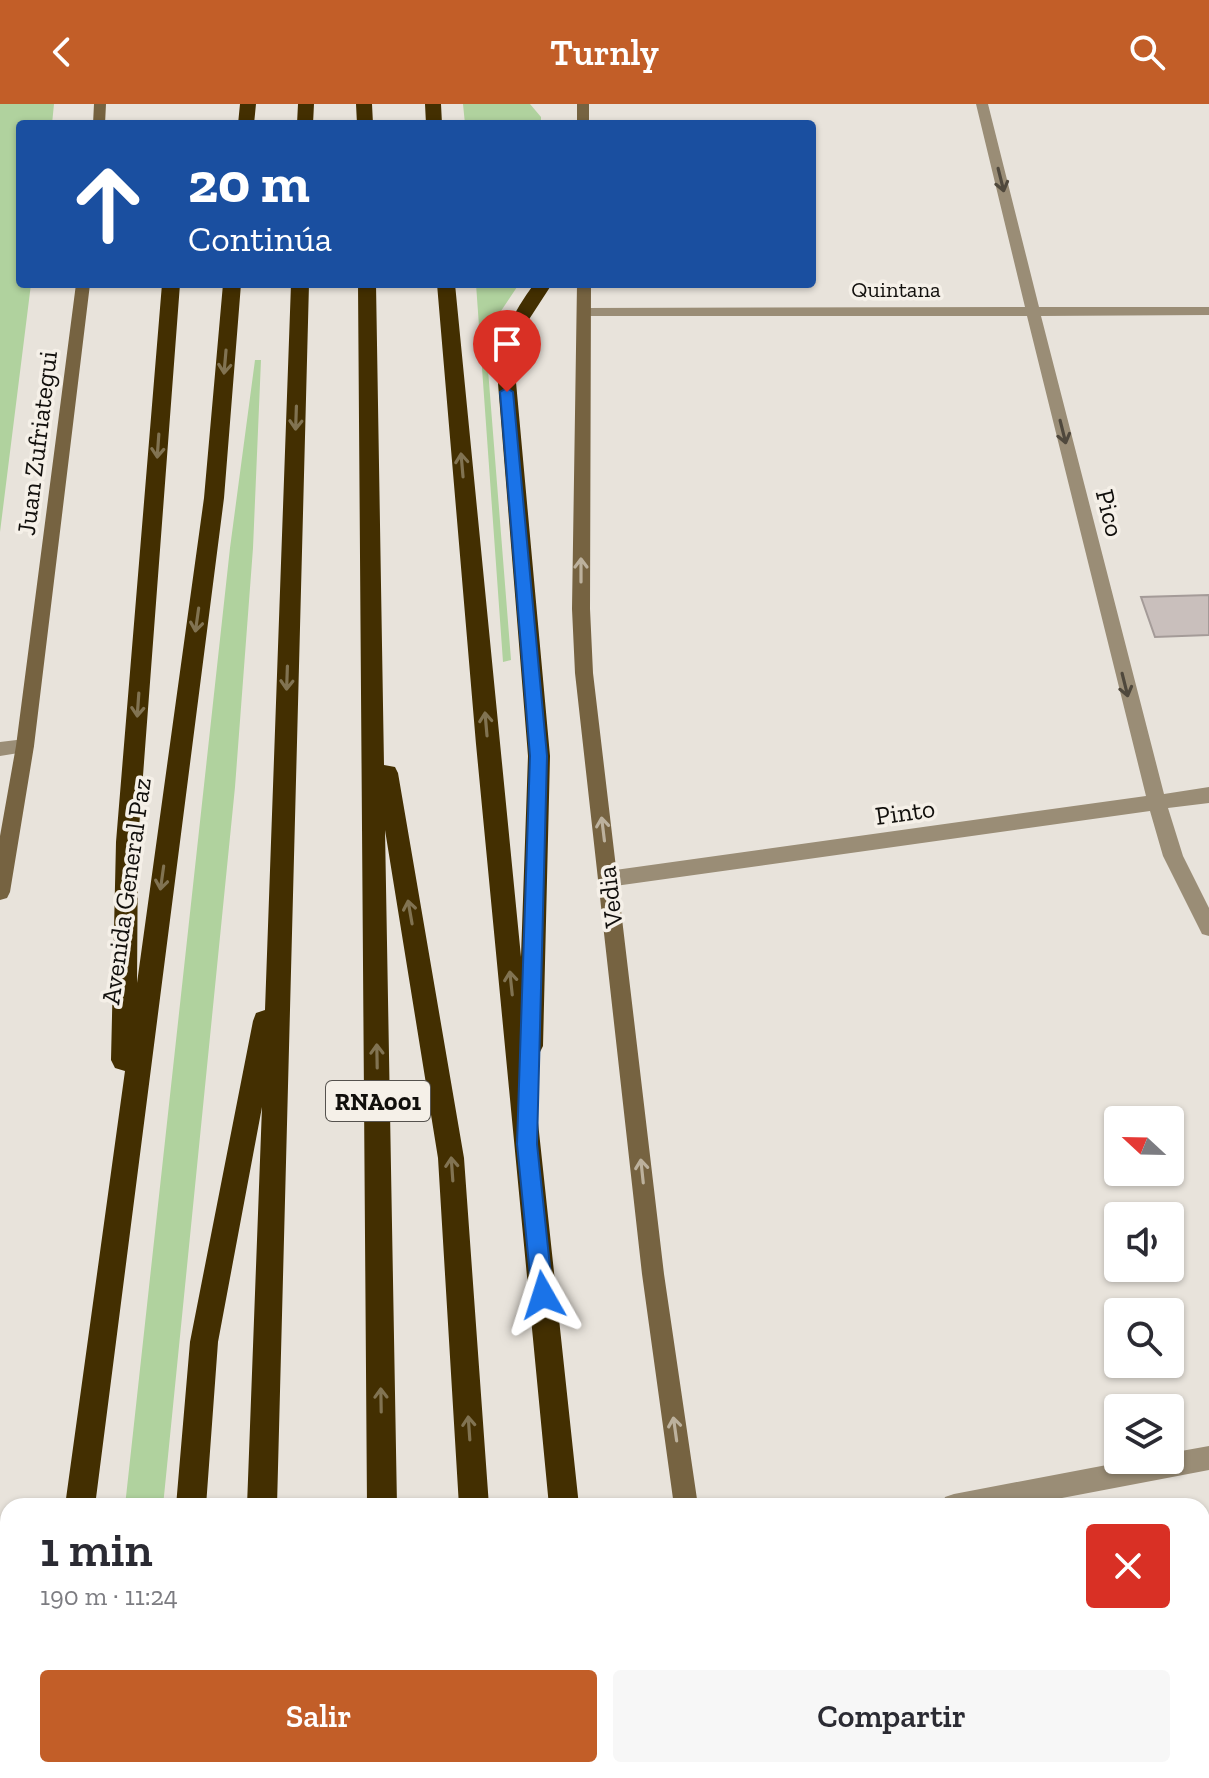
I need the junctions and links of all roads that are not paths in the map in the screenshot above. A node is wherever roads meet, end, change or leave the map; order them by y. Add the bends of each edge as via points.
1 (982, 104) edge
2 (82, 288) edge
3 (171, 288) edge
4 (232, 288) edge
5 (300, 288) edge
6 (367, 288) edge
7 (446, 288) edge
8 (540, 288) edge
9 (584, 288) edge
10 (1033, 311) junction
11 (1209, 311) edge
12 (584, 312) junction
13 (374, 695) junction
14 (25, 746) junction
15 (0, 749) edge
16 (1209, 795) edge
17 (1158, 803) junction
18 (608, 879) junction
19 (0, 892) edge
20 (1209, 928) edge
21 (279, 948) junction
22 (527, 1144) junction
23 (123, 1164) junction
24 (1209, 1458) edge
25 (81, 1498) edge
26 (192, 1498) edge
27 (262, 1498) edge
28 (382, 1498) edge
29 (473, 1498) edge
30 (563, 1498) edge
31 (685, 1498) edge
32 (996, 1498) edge

1 -> 10 street, Pico
2 - 14 street, Juan Zufriategui
3 -> 23 highway via 127,842
4 -> 23 highway, Avenida General Paz via 214,498
5 -> 21 highway
6 - 13 highway, RNA001
22 -> 7 highway
8 - 22 highway via 511,333 506,371 539,756
9 - 12 street, Vedia
10 - 11 street, Quintana
10 - 12 street, Quintana
10 -> 17 street, Pico
18 -> 12 street, Vedia via 581,609
28 -> 13 highway, RNA001
29 -> 13 highway via 451,1158
14 - 15 street
14 - 19 street, Juan Zufriategui
16 - 17 street, Pinto
17 - 18 street, Pinto
17 - 20 street, Pico via 1173,856
31 -> 18 street, Vedia via 653,1274
21 - 26 highway via 204,1342
21 - 27 highway
22 - 30 highway
23 - 25 highway, Avenida General Paz
24 - 32 street

